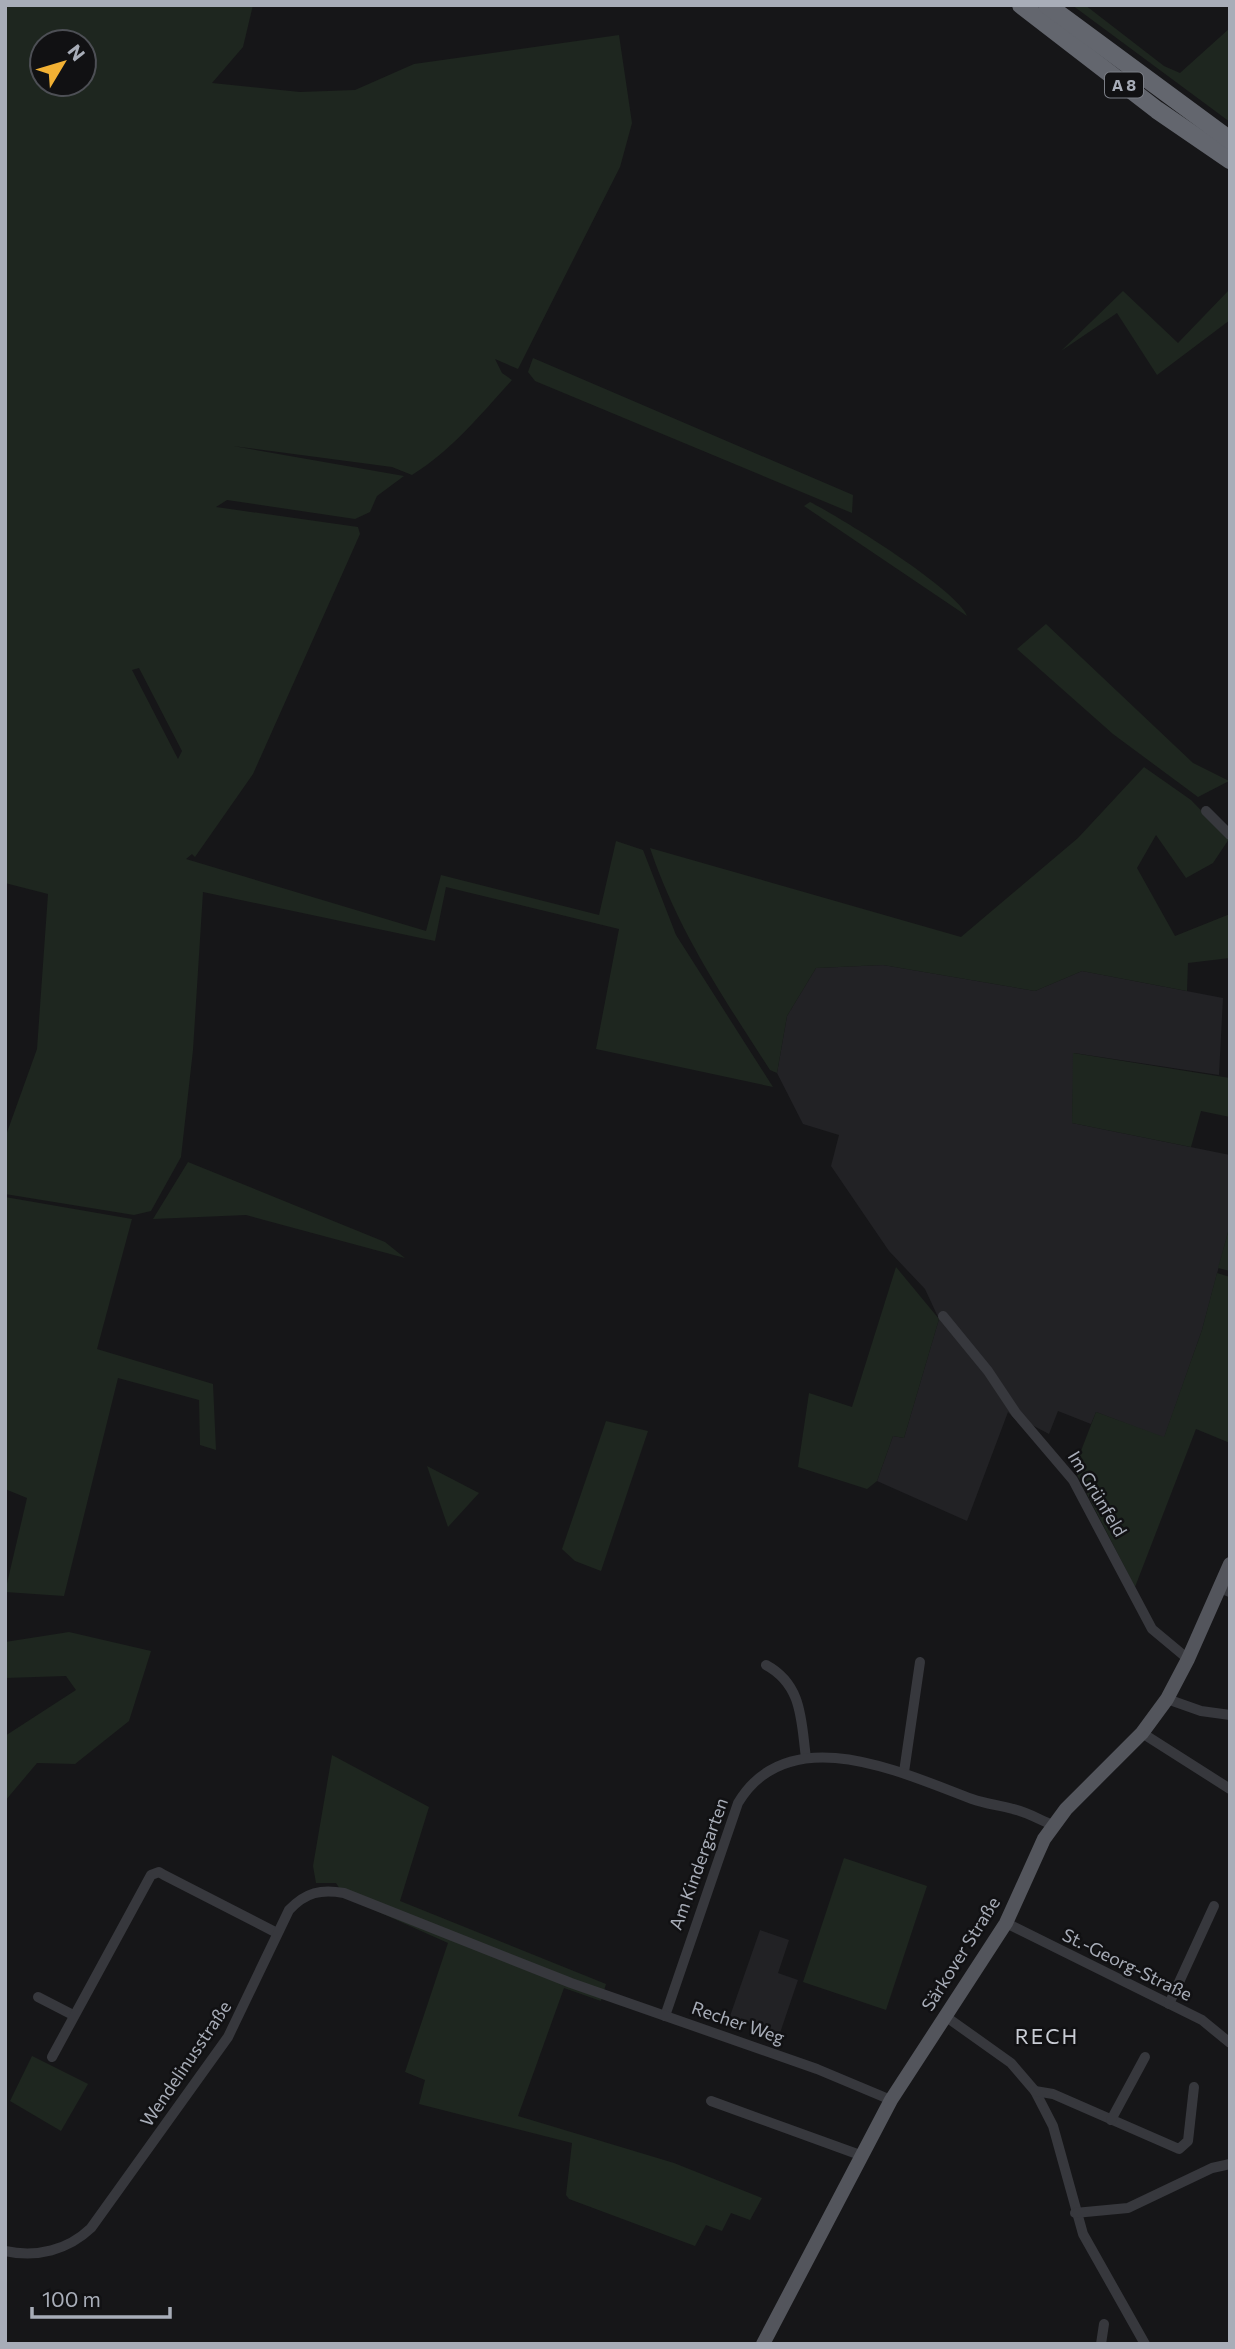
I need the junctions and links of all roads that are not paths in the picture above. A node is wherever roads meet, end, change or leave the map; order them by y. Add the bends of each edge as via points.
1 (1021, 5) edge
2 (1047, 5) edge
3 (1230, 140) edge
4 (1230, 160) edge
5 (1206, 811) dead end
6 (1230, 835) edge
7 (943, 1316) dead end
8 (1230, 1564) edge
9 (1225, 1590) edge
10 (1188, 1659) junction
11 (920, 1662) dead end
12 (766, 1665) dead end
13 (1167, 1699) junction
14 (1230, 1715) edge
15 (1142, 1733) junction
16 (806, 1758) junction
17 (904, 1772) junction
18 (1230, 1789) edge
19 (1053, 1825) junction
20 (1213, 1906) dead end
21 (1006, 1923) junction
22 (277, 1933) junction
23 (571, 1983) joint
24 (38, 1997) dead end
25 (1169, 2004) junction
26 (73, 2015) junction
27 (665, 2016) junction
28 (945, 2016) junction
29 (1230, 2043) edge
30 (52, 2057) dead end
31 (1144, 2057) dead end
32 (1194, 2087) dead end
33 (1035, 2091) junction
34 (891, 2100) junction
35 (711, 2101) dead end
36 (1111, 2120) junction
37 (860, 2155) junction
38 (1230, 2164) edge
39 (1075, 2213) junction
40 (5, 2251) edge
41 (1104, 2323) dead end
42 (763, 2344) edge
43 (1101, 2344) edge
44 (1145, 2344) edge

1 - 4 highway, A 8
2 - 3 highway, A 8
5 - 6 street
7 - 10 street, Im Grünfeld via 1073,1480 1152,1629
8 - 9 main road, Särkover Straße
9 - 10 main road, Särkover Straße
10 - 13 main road, Särkover Straße
11 - 17 street
12 - 16 street via 785,1677 795,1693
13 - 14 street
13 - 15 main road, Särkover Straße
15 - 18 street
15 - 19 main road, Särkover Straße
16 - 17 street, Am Kindergarten via 866,1762
16 - 27 street, Am Kindergarten via 765,1773 738,1803
17 - 19 street, Am Kindergarten
19 - 21 main road, Särkover Straße
20 - 25 street
21 - 25 street, St.-Georg-Straße
21 - 28 main road, Särkover Straße
22 - 23 street, Wendelinusstraße via 297,1901 328,1890
22 - 26 street via 159,1872 151,1875
22 - 40 street, Wendelinusstraße via 229,2037 91,2228 64,2247 29,2254
23 - 27 street, Recher Weg
24 - 26 street
25 - 29 street, St.-Georg-Straße via 1202,2020
26 - 30 street
27 - 34 street, Recher Weg
28 - 33 street via 1011,2063
28 - 34 main road, Särkover Straße
31 - 36 street
32 - 36 street via 1188,2141 1180,2149
33 - 36 street
33 - 39 street via 1052,2126
34 - 37 main road, Särkover Straße
35 - 37 street
37 - 42 main road, Särkover Straße
38 - 39 street via 1128,2208
39 - 44 street
41 - 43 street

